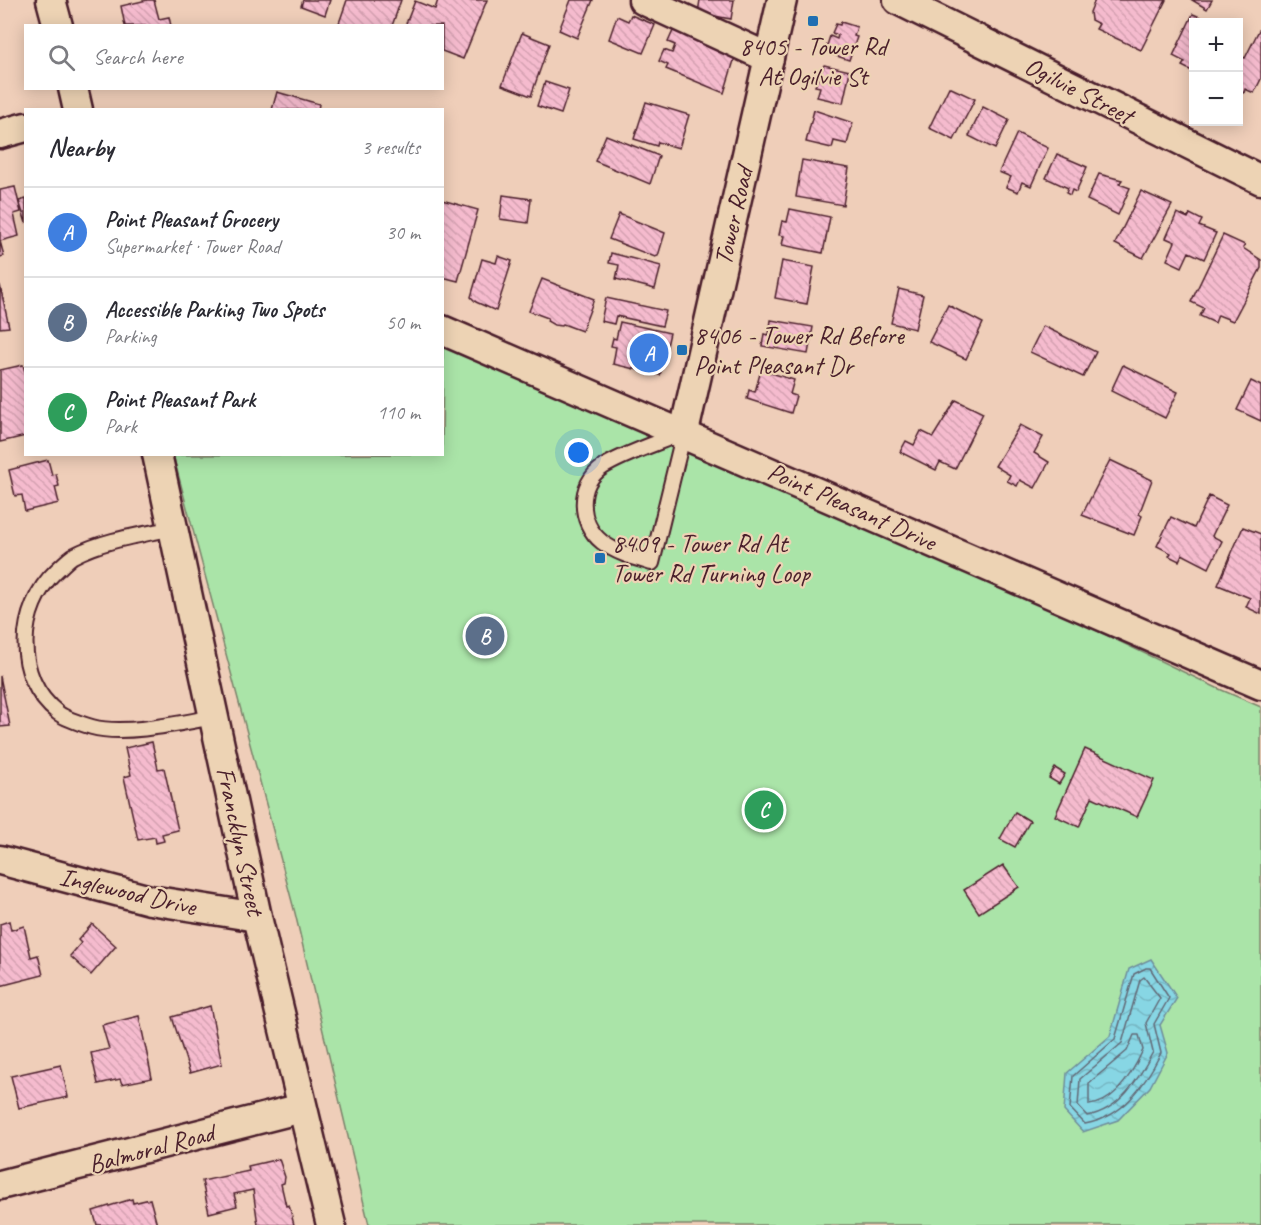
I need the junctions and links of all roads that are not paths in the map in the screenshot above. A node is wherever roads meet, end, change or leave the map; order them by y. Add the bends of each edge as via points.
1 (51, 0) edge
2 (643, 0) edge
3 (782, 0) edge
4 (898, 0) edge
5 (57, 24) edge
6 (769, 58) junction
7 (73, 90) edge
8 (78, 108) edge
9 (24, 128) edge
10 (0, 134) edge
11 (1261, 180) edge
12 (444, 331) edge
13 (684, 432) junction
14 (158, 456) edge
15 (174, 528) junction
16 (1261, 685) edge
17 (214, 717) junction
18 (0, 860) edge
19 (257, 917) junction
20 (303, 1108) junction
21 (0, 1185) edge
22 (331, 1225) edge

1 - 5 street
2 - 6 street
3 - 6 street, Tower Road
4 - 11 street, Ogilvie Street
6 - 13 street, Tower Road
7 - 8 street
9 - 10 street
12 - 13 street, Point Pleasant Drive
13 - 13 lane via 652,563 629,557 600,541 583,514 585,488 602,467
13 - 16 street, Point Pleasant Drive
14 - 15 street, Francklyn Street
15 - 17 street, Francklyn Street
15 - 17 lane via 115,541 71,557 34,598 25,650 39,690 58,713 94,728 150,729
17 - 19 street, Francklyn Street
18 - 19 street, Inglewood Drive via 150,900
19 - 20 street, Francklyn Street
20 - 21 street, Balmoral Road
20 - 22 street, Francklyn Street

